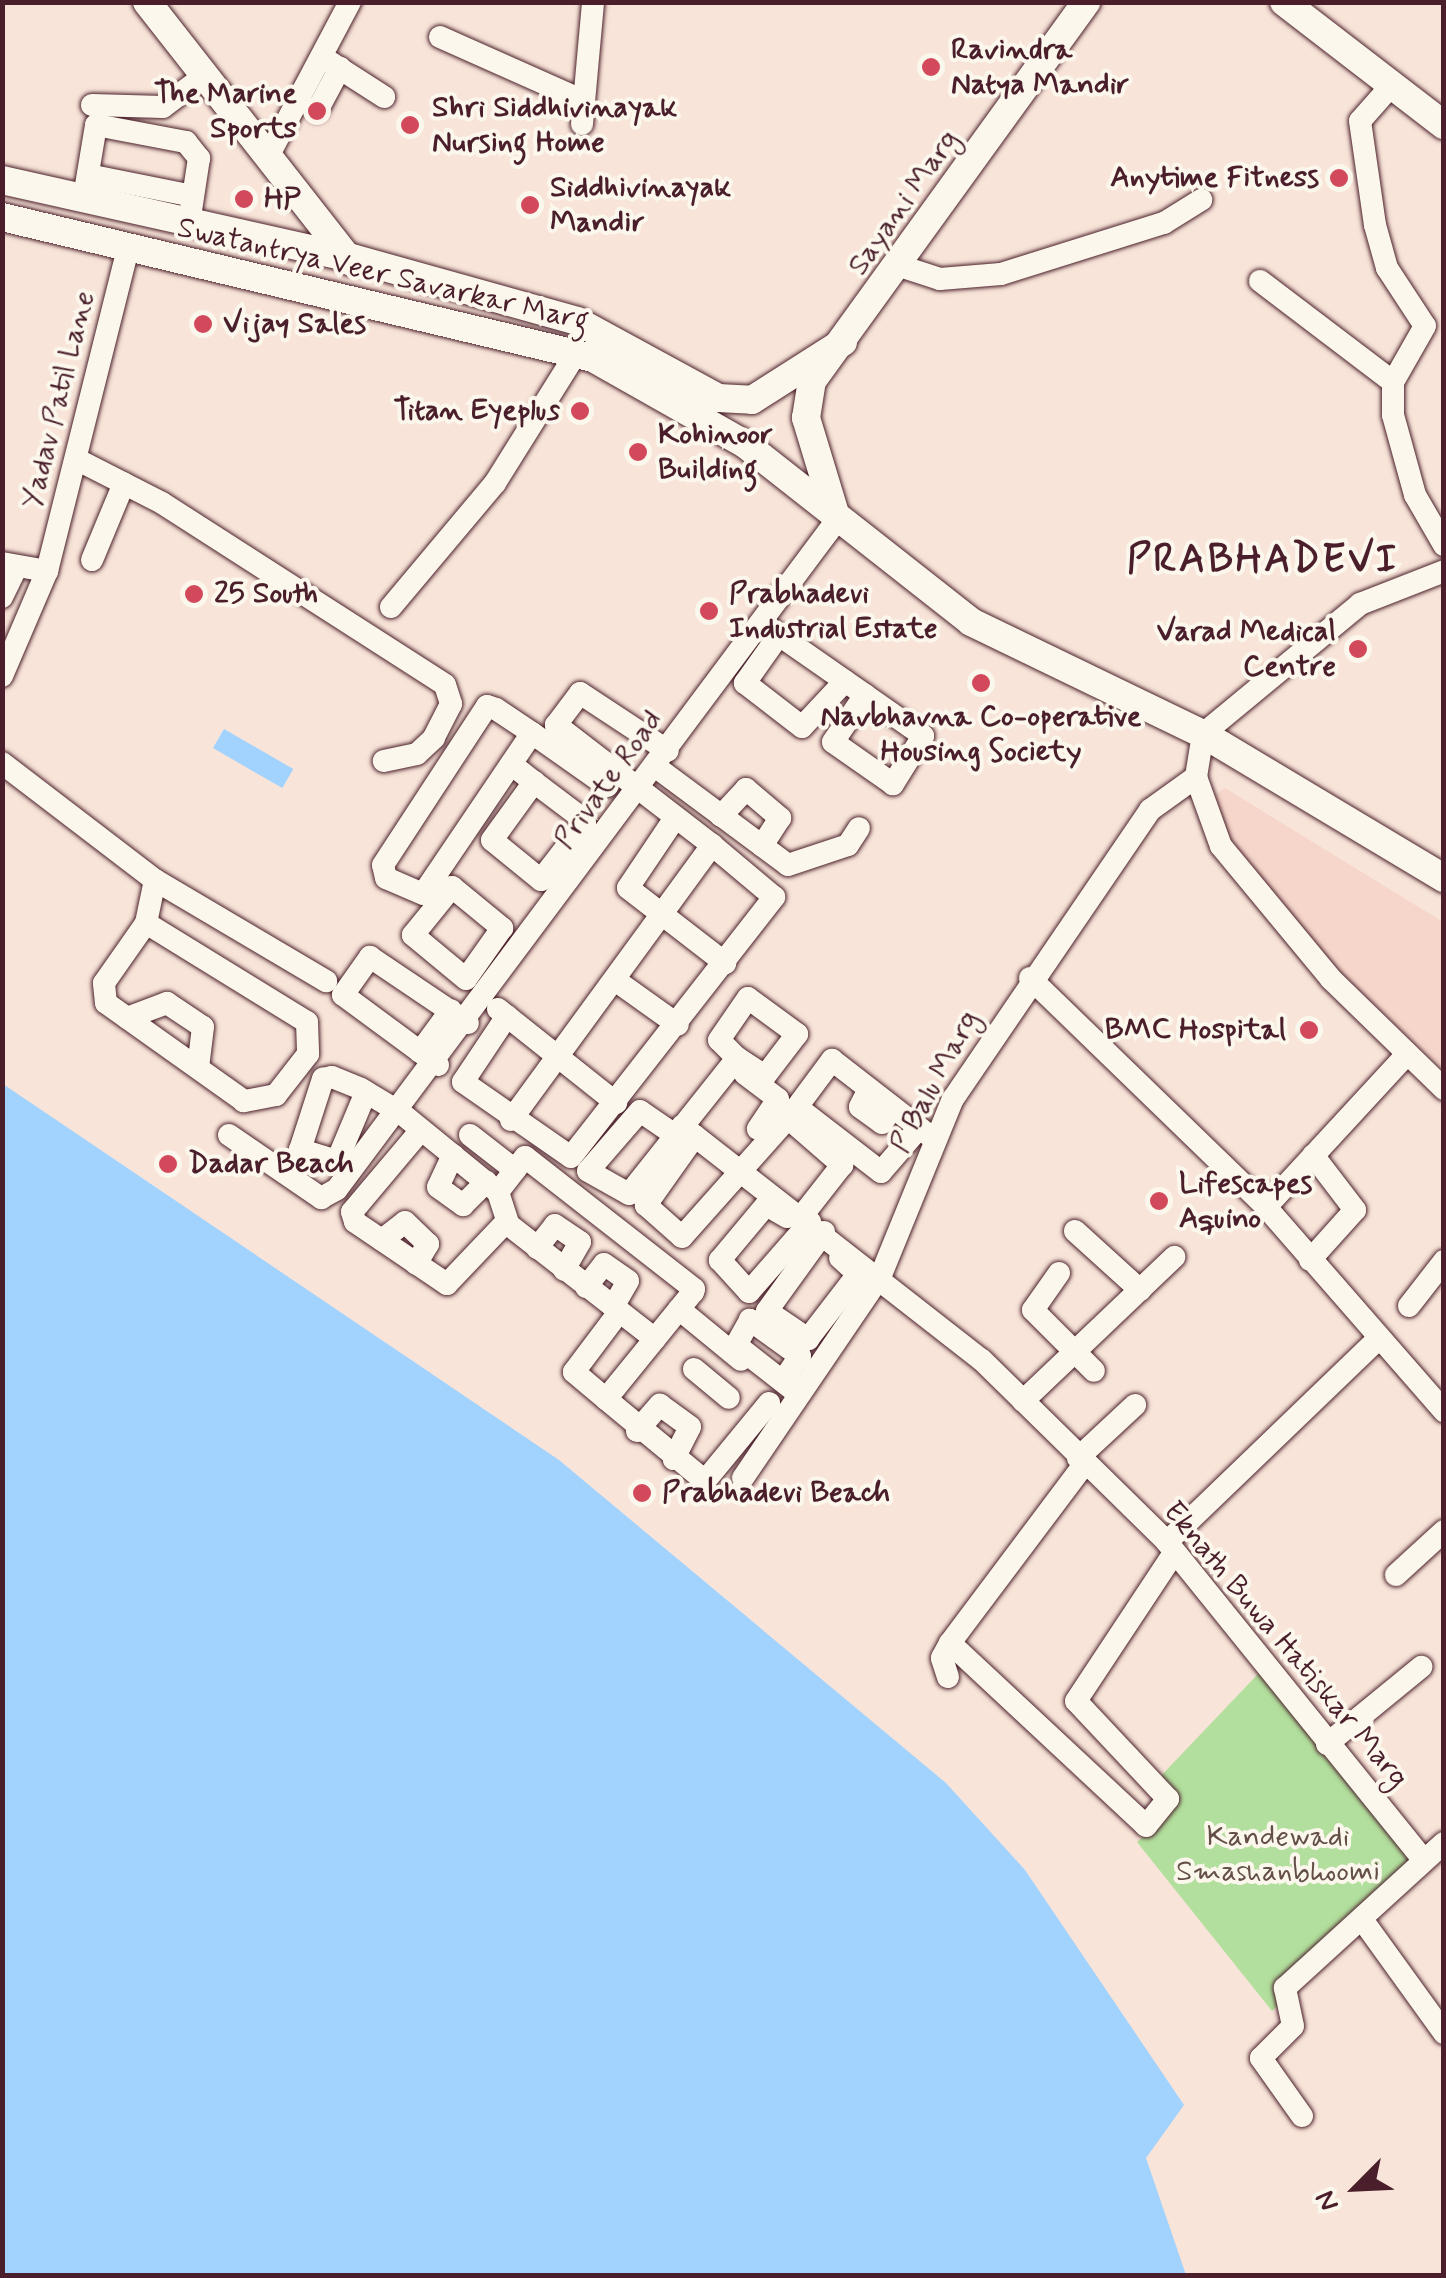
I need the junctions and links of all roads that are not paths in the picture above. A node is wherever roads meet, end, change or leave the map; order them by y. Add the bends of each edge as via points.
1 (148, 2) edge
2 (350, 2) edge
3 (593, 2) edge
4 (1086, 2) edge
5 (1284, 2) edge
6 (440, 37) dead end
7 (331, 63) junction
8 (204, 76) junction
9 (1390, 87) junction
10 (384, 97) dead end
11 (317, 111) dead end
12 (96, 113) junction
13 (1444, 125) edge
14 (270, 154) junction
15 (2, 180) edge
16 (86, 186) junction
17 (1200, 200) dead end
18 (191, 210) junction
19 (2, 217) edge
20 (128, 249) junction
21 (352, 258) junction
22 (900, 266) junction
23 (1260, 280) dead end
24 (345, 293) junction
25 (843, 342) junction
26 (577, 352) junction
27 (1393, 382) junction
28 (78, 460) junction
29 (124, 483) junction
30 (837, 520) junction
31 (56, 540) junction
32 (1444, 545) edge
33 (10, 565) edge
34 (47, 571) junction
35 (1444, 571) edge
36 (2, 597) edge
37 (391, 608) dead end
38 (770, 629) junction
39 (2, 676) edge
40 (845, 681) junction
41 (865, 695) dead end
42 (532, 733) junction
43 (1204, 734) junction
44 (662, 759) junction
45 (384, 761) dead end
46 (2, 764) edge
47 (510, 764) junction
48 (1196, 777) junction
49 (534, 782) dead end
50 (634, 796) junction
51 (722, 816) junction
52 (675, 818) junction
53 (859, 828) dead end
54 (712, 845) junction
55 (762, 846) junction
56 (1444, 878) edge
57 (155, 880) junction
58 (661, 915) junction
59 (148, 918) junction
60 (484, 956) dead end
61 (725, 963) junction
62 (506, 972) junction
63 (1030, 978) junction
64 (615, 980) junction
65 (326, 981) dead end
66 (486, 999) junction
67 (460, 1016) junction
68 (507, 1016) junction
69 (126, 1018) junction
70 (678, 1026) junction
71 (1406, 1054) junction
72 (559, 1058) junction
73 (429, 1064) junction
74 (198, 1068) junction
75 (1444, 1089) edge
76 (366, 1092) dead end
77 (616, 1103) junction
78 (401, 1114) junction
79 (421, 1130) junction
80 (927, 1134) junction
81 (229, 1135) dead end
82 (491, 1135) junction
83 (685, 1135) junction
84 (452, 1155) junction
85 (1314, 1155) junction
86 (514, 1170) junction
87 (736, 1170) junction
88 (492, 1187) junction
89 (1266, 1207) junction
90 (1370, 1210) dead end
91 (506, 1222) junction
92 (811, 1228) junction
93 (1075, 1231) dead end
94 (1174, 1257) dead end
95 (1444, 1261) edge
96 (1313, 1263) junction
97 (1059, 1273) dead end
98 (881, 1275) junction
99 (1140, 1290) junction
100 (1409, 1306) dead end
101 (679, 1309) junction
102 (616, 1310) junction
103 (654, 1339) junction
104 (1378, 1339) junction
105 (732, 1352) junction
106 (1074, 1353) junction
107 (1094, 1371) dead end
108 (785, 1394) junction
109 (728, 1398) dead end
110 (606, 1399) junction
111 (1024, 1402) junction
112 (1135, 1406) dead end
113 (1444, 1411) edge
114 (638, 1431) junction
115 (674, 1459) junction
116 (1082, 1461) junction
117 (743, 1478) dead end
118 (1444, 1532) edge
119 (1171, 1547) junction
120 (1396, 1575) dead end
121 (950, 1643) junction
122 (1421, 1667) dead end
123 (948, 1677) dead end
124 (1327, 1744) junction
125 (1444, 1843) edge
126 (1423, 1859) junction
127 (1364, 1922) junction
128 (1444, 2033) edge
129 (1302, 2116) dead end

1 - 8 main road
2 - 7 street
3 - 6 street via 583,112
4 - 22 main road, Sayani Marg
5 - 9 main road
7 - 10 street
7 - 11 street
7 - 14 street
8 - 12 street via 168,106 133,100
8 - 14 main road
9 - 13 main road
9 - 27 street via 1360,121 1387,268 1426,326
12 - 16 street
12 - 18 street via 192,146
14 - 21 main road
15 - 16 main road, Swatantrya Veer Savarkar Marg
16 - 18 main road, Swatantrya Veer Savarkar Marg
17 - 22 street via 1164,223 1001,274 940,279
18 - 21 main road, Swatantrya Veer Savarkar Marg
19 - 20 main road, Swatantrya Veer Savarkar Marg
20 - 24 main road, Swatantrya Veer Savarkar Marg
20 - 28 street, Yadav Patil Lane
21 - 24 main road
21 - 25 main road, Swatantrya Veer Savarkar Marg via 578,321 718,398 752,400
22 - 25 main road, Sayani Marg
23 - 27 street
24 - 26 main road, Swatantrya Veer Savarkar Marg
25 - 30 main road, Sayani Marg via 812,381 806,418
26 - 30 main road, Swatantrya Veer Savarkar Marg via 745,444
26 - 37 street via 495,483
27 - 32 street via 1414,495
28 - 29 street
28 - 31 street, Yadav Patil Lane
29 - 31 street via 95,562
29 - 45 street via 445,686 451,704 434,738 417,754
30 - 38 street, Private Road
30 - 43 main road, Swatantrya Veer Savarkar Marg via 971,622
31 - 34 street, Yadav Patil Lane
33 - 34 street
33 - 36 street
34 - 39 street, Yadav Patil Lane
35 - 43 street via 1360,604
38 - 40 street
38 - 40 street via 746,683 802,727
38 - 44 street, Private Road
40 - 41 street
42 - 47 street
42 - 47 street via 484,707 383,865 386,878 423,894
42 - 50 street
43 - 48 street
43 - 56 main road, Swatantrya Veer Savarkar Marg
44 - 50 street, Private Road
44 - 50 street via 578,694 557,730
44 - 51 street
46 - 57 street
47 - 49 street
48 - 63 street, P Balu Marg via 1150,810
48 - 71 street via 1222,846
50 - 52 street
50 - 62 street, Private Road
51 - 55 street
51 - 55 street via 746,789 780,818
52 - 54 street
52 - 58 street via 628,884
53 - 55 street via 848,845 797,867
54 - 58 street
54 - 61 street via 774,894
57 - 59 street
57 - 65 street
58 - 61 street
58 - 64 street
59 - 69 street via 104,983 106,1003
59 - 74 street via 292,999 307,1022 308,1054 276,1095 244,1100
60 - 62 street
61 - 70 street
62 - 66 street, Private Road
63 - 80 street, P Balu Marg
63 - 89 street
64 - 70 street
64 - 72 street
66 - 67 street, Private Road
66 - 68 street
67 - 73 street, Private Road
67 - 73 street via 370,956 344,995
68 - 72 street
68 - 82 street via 462,1075
69 - 74 street
69 - 74 street via 167,1003 203,1028
70 - 77 street
71 - 75 street
71 - 85 street
72 - 77 street
72 - 82 street
73 - 78 street, Private Road
76 - 78 street
77 - 82 street via 565,1159
78 - 79 street
78 - 81 street, Private Road via 320,1198
79 - 84 street
79 - 91 street via 352,1212 447,1284
80 - 80 street via 831,1060 797,1109 881,1172
80 - 98 street, P Balu Marg
82 - 86 street
83 - 87 street, Eknath Buwa Hatiskar Marg
83 - 87 street via 646,1205 682,1236
83 - 87 street via 735,1061 778,1102
84 - 88 street
84 - 88 street via 438,1187 463,1205
85 - 89 street
85 - 96 street via 1355,1210
86 - 88 street
86 - 101 street via 532,1157 690,1284
87 - 92 street, Eknath Buwa Hatiskar Marg
87 - 92 street via 784,1120 795,1121 842,1165
88 - 91 street
89 - 96 street
90 - 96 street
91 - 102 street
92 - 98 street, Eknath Buwa Hatiskar Marg
93 - 99 street
94 - 99 street
95 - 100 street
96 - 104 street
97 - 106 street via 1033,1310
98 - 108 street, P Balu Marg
98 - 111 street, Eknath Buwa Hatiskar Marg
99 - 106 street
101 - 103 street
101 - 105 street
102 - 103 street
102 - 110 street via 574,1372
103 - 110 street
104 - 113 street
104 - 119 street
105 - 108 street
105 - 109 street via 702,1375
106 - 107 street
106 - 111 street
108 - 115 street via 708,1480
108 - 117 street, P Balu Marg
110 - 114 street
111 - 116 street, Eknath Buwa Hatiskar Marg
112 - 116 street
114 - 115 street
114 - 115 street via 660,1405 690,1426
116 - 119 street, Eknath Buwa Hatiskar Marg
116 - 121 street
118 - 120 street
119 - 121 street via 1076,1700 1168,1799 1146,1826
119 - 124 street, Eknath Buwa Hatiskar Marg
121 - 123 street via 942,1658
122 - 124 street
124 - 126 street, Eknath Buwa Hatiskar Marg
125 - 126 street
126 - 127 street
127 - 128 street
127 - 129 street via 1285,1988 1292,2026 1261,2058

